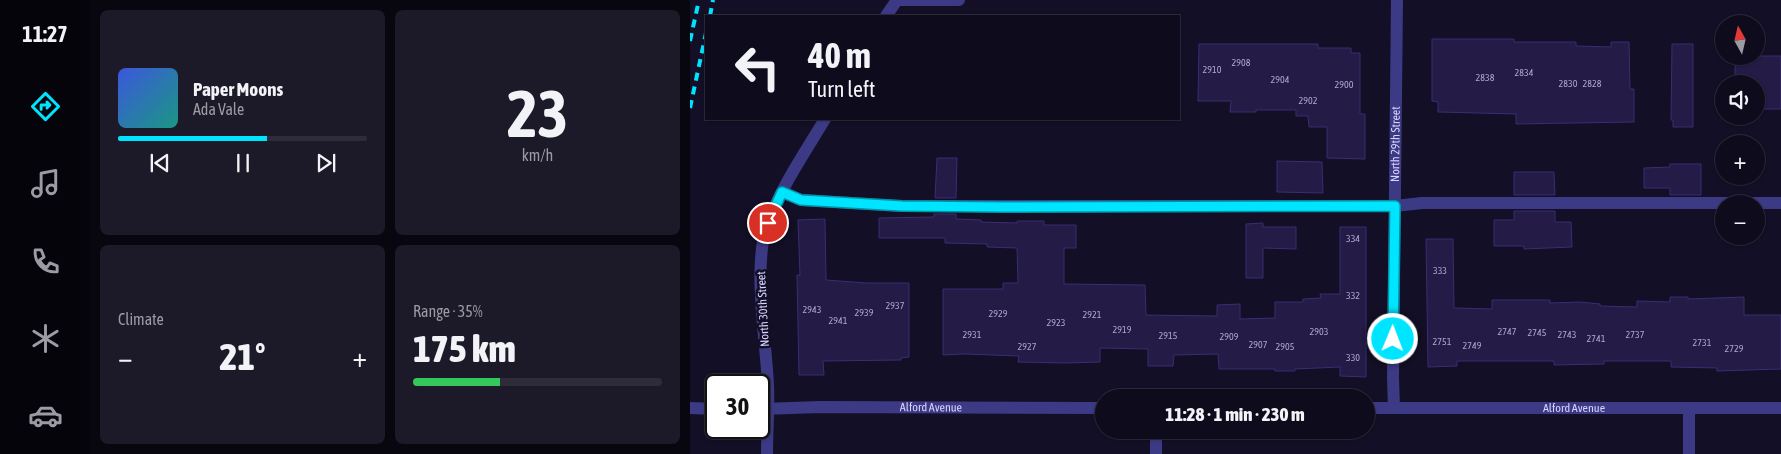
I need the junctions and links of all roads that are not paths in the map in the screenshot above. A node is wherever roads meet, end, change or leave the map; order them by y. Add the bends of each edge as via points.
1 (897, 0) edge
2 (959, 0) edge
3 (1397, 0) edge
4 (887, 15) edge
5 (824, 120) edge
6 (782, 192) junction
7 (1781, 203) edge
8 (1395, 206) junction
9 (767, 374) edge
10 (690, 408) edge
11 (1095, 408) edge
12 (1375, 408) edge
13 (1394, 408) junction
14 (1689, 408) junction
15 (1781, 408) edge
16 (705, 409) edge
17 (770, 409) edge
18 (766, 439) edge
19 (1156, 439) edge
20 (767, 454) edge
21 (1156, 454) edge
22 (1689, 454) edge

1 - 2 street
1 - 4 street
3 - 8 street, North 29th Street
5 - 6 street, North 30th Street
6 - 8 street via 801,200 902,206
6 - 9 street, North 30th Street via 768,223 760,278
7 - 8 street via 1422,203
8 - 13 street, North 29th Street
10 - 16 street
11 - 17 street, Alford Avenue
12 - 13 street, Alford Avenue
13 - 14 street, Alford Avenue
14 - 15 street, Alford Avenue
14 - 22 street
18 - 20 street, North 30th Street
19 - 21 street

